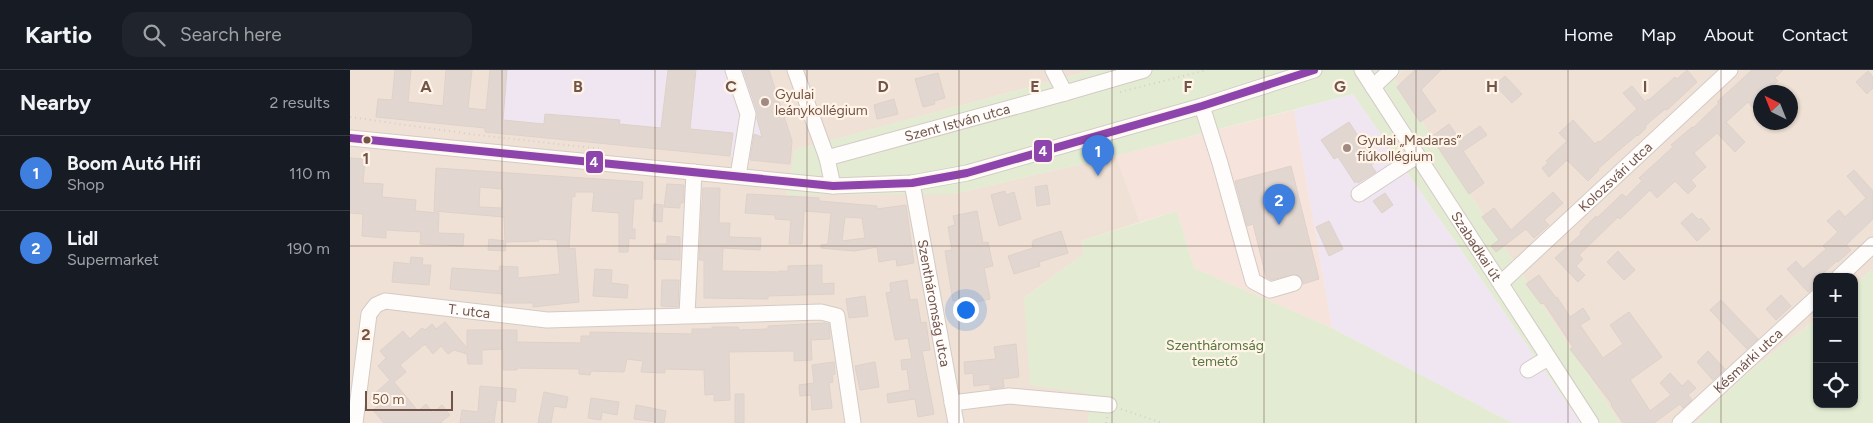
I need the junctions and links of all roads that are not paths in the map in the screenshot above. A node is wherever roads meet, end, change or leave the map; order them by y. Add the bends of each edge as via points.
1 (733, 70) edge
2 (795, 70) edge
3 (1053, 70) edge
4 (1144, 70) edge
5 (1314, 70) edge
6 (1362, 70) edge
7 (1391, 70) edge
8 (1730, 70) edge
9 (1373, 86) junction
10 (1065, 94) junction
11 (1202, 106) junction
12 (350, 138) edge
13 (1417, 156) junction
14 (827, 158) junction
15 (694, 172) junction
16 (738, 176) junction
17 (912, 183) junction
18 (833, 186) junction
19 (1359, 194) dead end
20 (1873, 245) edge
21 (1843, 273) edge
22 (1294, 283) dead end
23 (1501, 284) junction
24 (1813, 301) edge
25 (687, 315) junction
26 (1548, 358) junction
27 (1528, 370) dead end
28 (952, 403) junction
29 (1110, 405) road end
30 (354, 423) edge
31 (853, 423) edge
32 (956, 423) edge
33 (1591, 423) edge
34 (1680, 423) edge

1 - 16 street via 748,114
2 - 14 street
3 - 10 street
4 - 10 street, Szent István utca
5 - 11 street
6 - 9 street, Szabadkai út
7 - 9 street
8 - 23 street, Kolozsvári utca
9 - 13 street, Szabadkai út
10 - 14 street, Szent István utca
11 - 17 street via 967,174
11 - 22 street via 1253,281 1270,290
12 - 15 street
13 - 19 street
13 - 23 street, Szabadkai út
14 - 18 street
15 - 16 street
15 - 25 street
16 - 18 street
17 - 18 street
17 - 28 street, Szentháromság utca
20 - 21 street
23 - 26 street, Szabadkai út
24 - 34 street, Késmárki utca
25 - 30 street, T. utca via 547,320 380,302 369,314
25 - 31 street, T. utca via 821,312 837,316
26 - 27 street
26 - 33 street, Szabadkai út
28 - 29 street via 1010,396
28 - 32 street, Szentháromság utca

